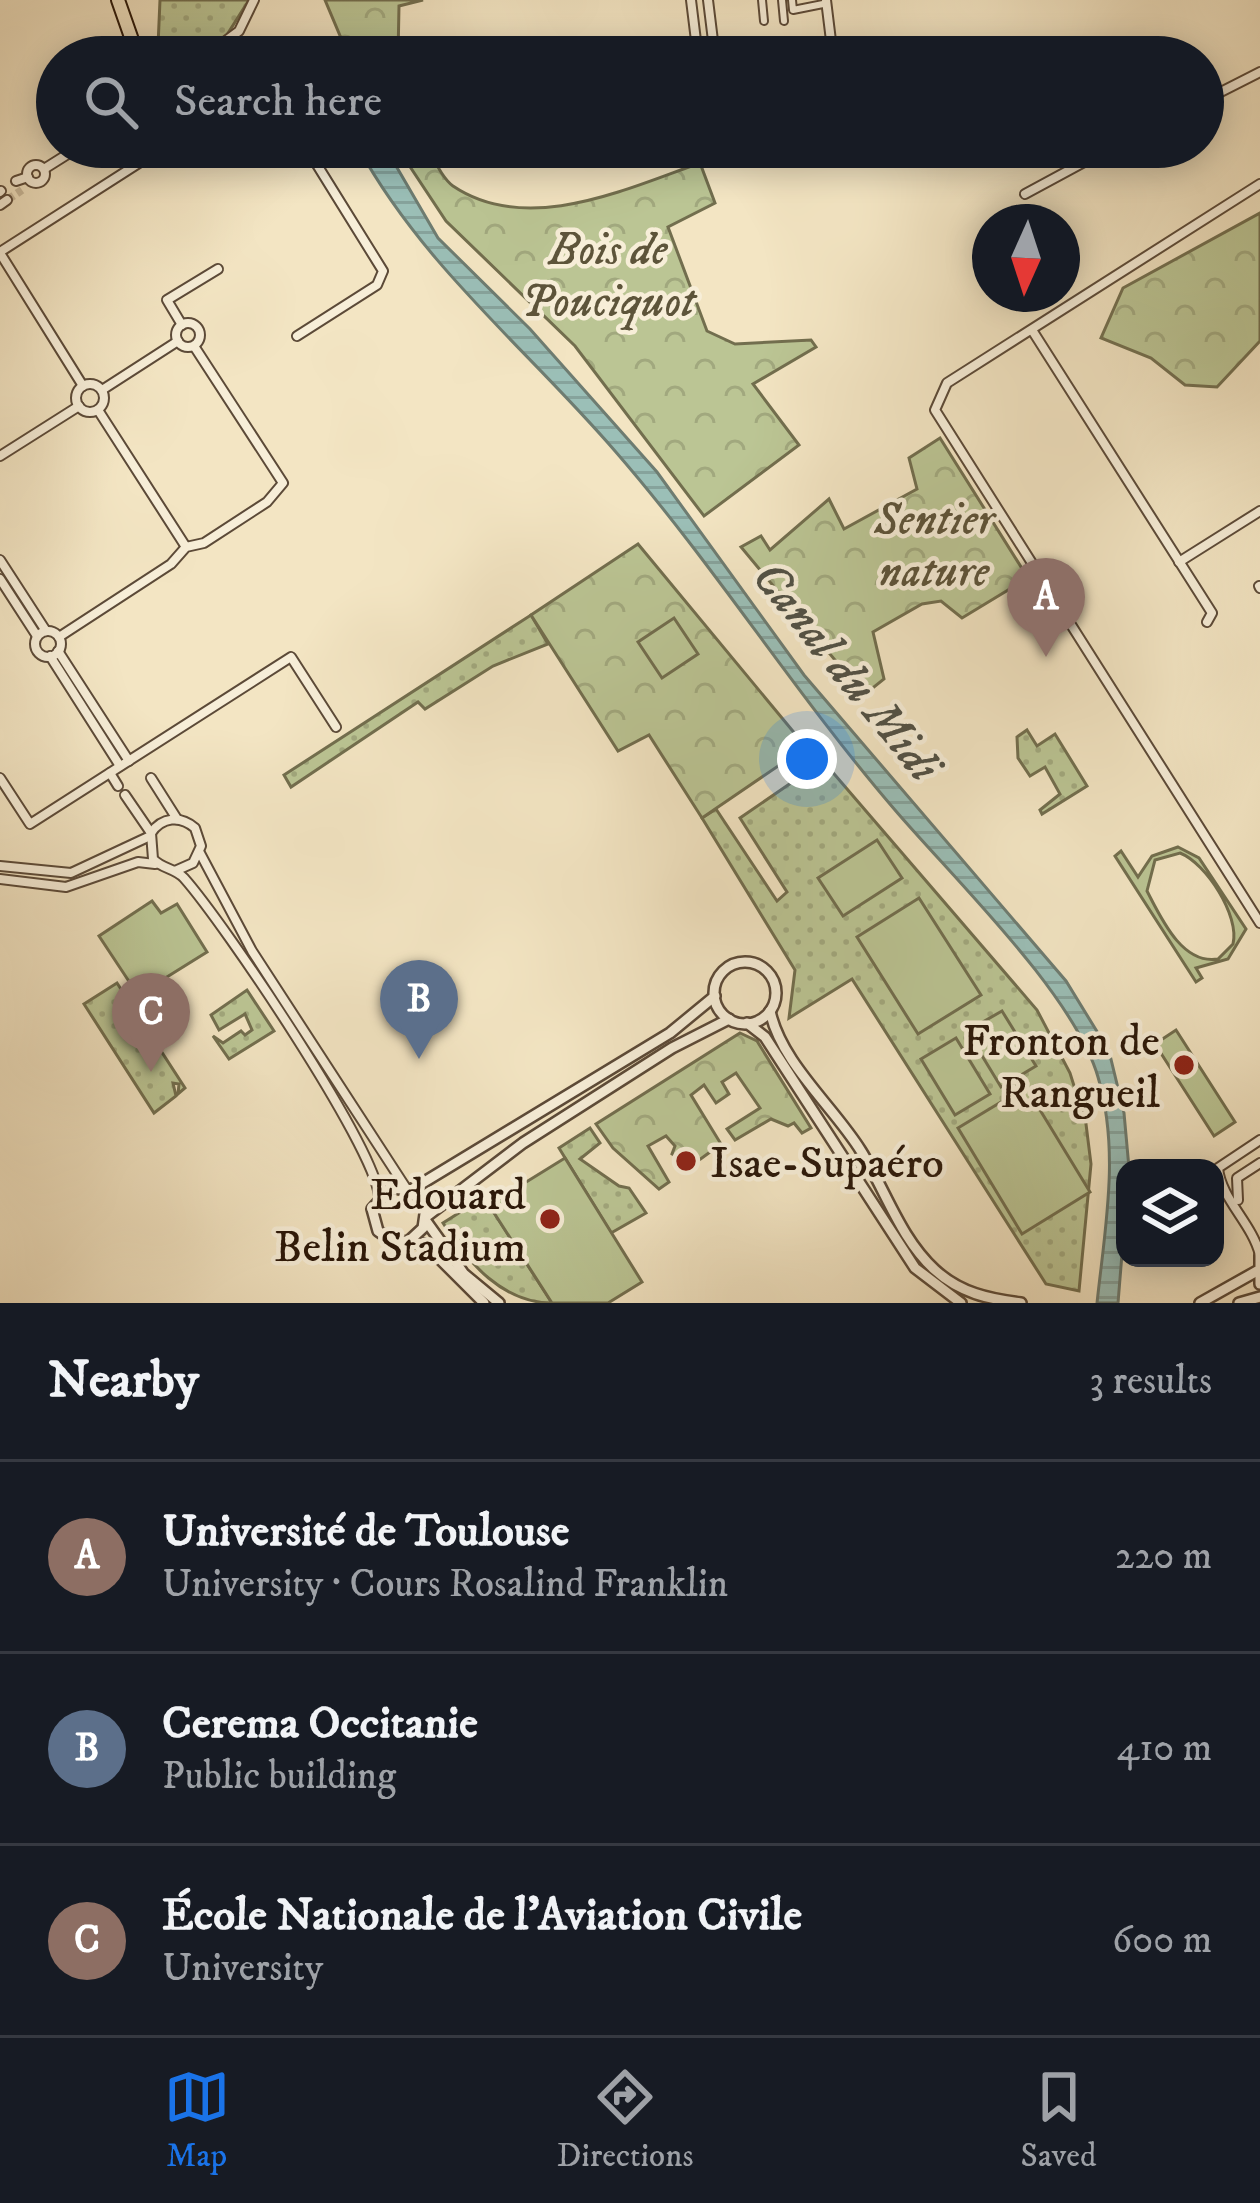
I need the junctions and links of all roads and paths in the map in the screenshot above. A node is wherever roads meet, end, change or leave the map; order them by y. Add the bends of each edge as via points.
1 (118, 0) edge
2 (254, 0) edge
3 (691, 0) edge
4 (708, 0) edge
5 (762, 0) edge
6 (782, 0) edge
7 (792, 0) edge
8 (824, 0) edge
9 (764, 21) dead end
10 (784, 21) dead end
11 (133, 36) edge
12 (232, 36) edge
13 (695, 36) edge
14 (712, 36) edge
15 (830, 36) edge
16 (1260, 72) edge
17 (1224, 90) edge
18 (46, 168) edge
19 (132, 168) edge
20 (319, 168) edge
21 (1073, 168) edge
22 (1260, 184) edge
23 (19, 185) tunnel mouth
24 (1025, 194) dead end
25 (0, 252) edge
26 (218, 268) dead end
27 (182, 325) junction
28 (1032, 330) junction
29 (297, 336) dead end
30 (178, 341) junction
31 (194, 346) junction
32 (83, 386) junction
33 (102, 390) junction
34 (79, 406) junction
35 (98, 410) junction
36 (0, 456) edge
37 (1260, 511) edge
38 (186, 548) junction
39 (0, 560) edge
40 (1180, 562) junction
41 (0, 580) edge
42 (1207, 622) dead end
43 (42, 634) junction
44 (59, 637) junction
45 (54, 653) junction
46 (336, 728) dead end
47 (129, 761) junction
48 (145, 768) dead end
49 (110, 773) junction
50 (0, 778) edge
51 (151, 778) dead end
52 (177, 819) junction
53 (150, 835) junction
54 (200, 853) junction
55 (158, 865) junction
56 (0, 866) edge
57 (175, 871) junction
58 (0, 879) edge
59 (1260, 922) edge
60 (715, 996) junction
61 (770, 1011) junction
62 (729, 1019) junction
63 (747, 1023) junction
64 (1260, 1140) edge
65 (1260, 1163) edge
66 (409, 1189) junction
67 (379, 1196) junction
68 (426, 1218) junction
69 (1260, 1230) edge
70 (409, 1240) junction
71 (1260, 1255) edge
72 (1257, 1271) junction
73 (1260, 1284) edge
74 (1260, 1297) edge
75 (484, 1303) edge
76 (499, 1303) edge
77 (961, 1303) edge
78 (1021, 1303) edge
79 (1200, 1303) edge
80 (1239, 1303) edge

1 - 11 main road
2 - 12 street
3 - 13 street
4 - 14 street
5 - 9 street
6 - 10 street
7 - 8 street via 793,10
8 - 15 street
16 - 17 street
18 - 23 street via 42,180
19 - 25 street
20 - 29 street via 383,271 377,285
21 - 24 street
22 - 28 street
25 - 32 street
26 - 27 street via 167,300
27 - 30 street
27 - 31 street via 199,328
28 - 40 street
28 - 59 street via 944,385 941,422
30 - 31 street
30 - 33 street
31 - 38 street via 283,484 267,502
32 - 33 street
32 - 34 street
33 - 35 street
34 - 35 street
34 - 36 street
35 - 38 street
37 - 40 street
38 - 44 street
39 - 43 street
40 - 42 street via 1212,613
41 - 43 street
43 - 44 street
43 - 45 street via 38,652
44 - 45 street
45 - 47 street
46 - 47 street via 292,657
47 - 48 street
47 - 49 street
49 - 50 street via 30,824
49 - 53 street
51 - 52 street
52 - 53 street
52 - 54 street via 195,828
53 - 55 street
53 - 56 street via 70,873
54 - 57 street
54 - 66 street via 252,951
55 - 57 street
55 - 58 street via 138,862 57,888
57 - 67 street via 352,1130
60 - 61 street via 727,968 754,963 774,982
60 - 62 street
60 - 66 street via 670,1033
61 - 63 street
61 - 78 street via 921,1256 963,1289
62 - 63 street
62 - 68 street via 523,1143
63 - 77 street via 765,1037 915,1268
64 - 71 street via 1218,1168
65 - 69 street via 1234,1186
66 - 67 street
66 - 68 street via 423,1200
67 - 70 street via 372,1216 378,1232
68 - 70 street
68 - 76 street via 464,1274
70 - 75 street via 425,1244
71 - 72 street
72 - 73 street
72 - 79 street
74 - 80 street

